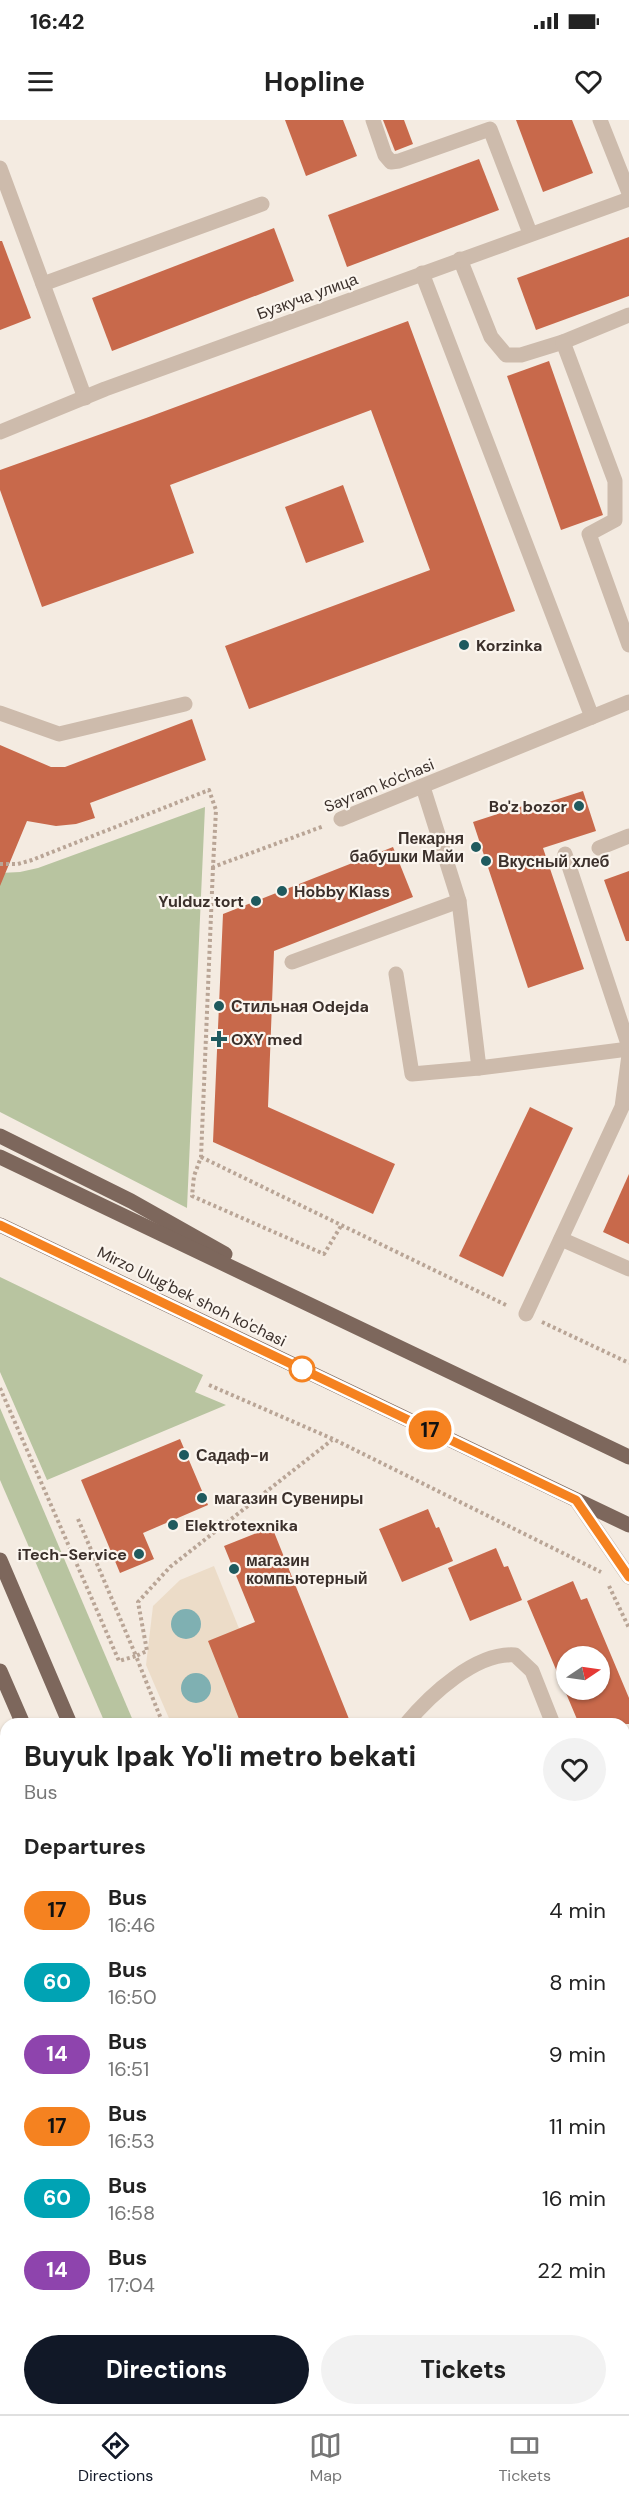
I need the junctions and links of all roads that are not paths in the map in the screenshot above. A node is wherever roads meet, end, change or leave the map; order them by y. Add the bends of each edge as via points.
1 (373, 120) edge
2 (600, 120) edge
3 (489, 124) edge
4 (0, 168) edge
5 (629, 193) edge
6 (629, 199) edge
7 (262, 204) dead end
8 (530, 233) junction
9 (460, 259) junction
10 (422, 273) junction
11 (43, 284) junction
12 (629, 315) edge
13 (564, 342) junction
14 (85, 398) junction
15 (0, 432) edge
16 (622, 478) edge
17 (629, 645) edge
18 (629, 702) edge
19 (185, 704) dead end
20 (0, 713) edge
21 (592, 717) junction
22 (423, 787) junction
23 (341, 819) road end
24 (629, 836) edge
25 (599, 848) dead end
26 (565, 854) dead end
27 (459, 901) junction
28 (292, 962) dead end
29 (396, 974) dead end
30 (629, 1048) edge
31 (629, 1054) edge
32 (479, 1068) junction
33 (0, 1136) edge
34 (0, 1157) edge
35 (0, 1224) edge
36 (0, 1239) edge
37 (561, 1239) junction
38 (42, 1245) junction
39 (629, 1269) edge
40 (329, 1314) junction
41 (526, 1314) road end
42 (629, 1457) edge
43 (576, 1500) junction
44 (629, 1525) edge
45 (0, 1560) edge
46 (629, 1577) edge
47 (0, 1671) edge
48 (20, 1718) edge
49 (67, 1718) edge
50 (411, 1718) edge
51 (551, 1718) edge

1 - 3 street via 391,162
2 - 5 street
3 - 8 street
4 - 11 street
6 - 8 street, Бузкуча улица
7 - 11 street
8 - 9 street, Бузкуча улица
9 - 10 street, Бузкуча улица
9 - 13 street via 491,337 506,355 521,356
10 - 14 street, Бузкуча улица
10 - 21 street
11 - 14 street
12 - 13 street
13 - 16 street
14 - 15 street, Бузкуча улица
16 - 17 street via 615,520 589,534
18 - 21 street, Sayram ko'chasi
19 - 20 street via 59,734
21 - 22 street, Sayram ko'chasi
22 - 23 street, Sayram ko'chasi
22 - 27 street
24 - 25 street
26 - 30 street
27 - 28 street
27 - 32 street
29 - 32 street via 412,1074
30 - 32 street
31 - 37 street via 622,1107
33 - 40 main road via 131,1200
34 - 40 main road
35 - 38 main road, Mirzo Ulug'bek shoh ko'chasi
36 - 38 main road
37 - 39 street
37 - 41 street
38 - 43 main road, Mirzo Ulug'bek shoh ko'chasi
40 - 42 main road
43 - 44 main road, Mirzo Ulug'bek shoh ko'chasi
43 - 46 street
45 - 49 main road
47 - 48 main road
50 - 51 street via 434,1692 483,1661 502,1654 515,1655 532,1671

